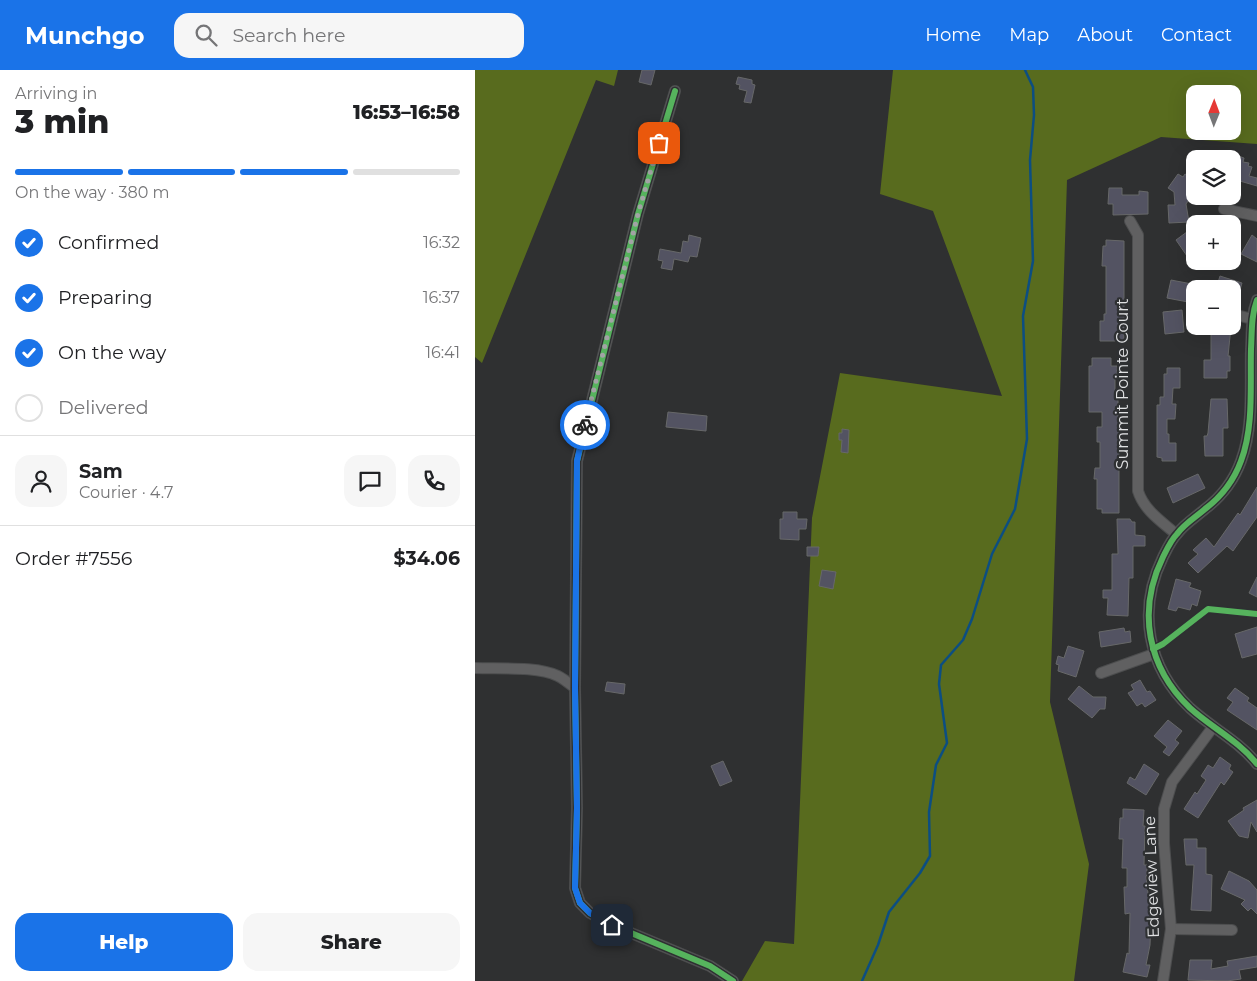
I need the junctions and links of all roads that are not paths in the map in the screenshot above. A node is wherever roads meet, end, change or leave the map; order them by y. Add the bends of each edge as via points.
1 (675, 91) dead end
2 (1224, 208) dead end
3 (1257, 216) edge
4 (1130, 221) dead end
5 (1257, 300) edge
6 (1241, 317) edge
7 (1252, 320) junction
8 (1253, 430) edge
9 (1177, 534) junction
10 (1154, 654) junction
11 (475, 668) edge
12 (1101, 673) dead end
13 (575, 688) junction
14 (1213, 727) junction
15 (1257, 764) edge
16 (1171, 929) junction
17 (1232, 930) dead end
18 (733, 981) edge
19 (1163, 981) edge

1 - 13 street via 638,214 577,461
2 - 3 street
4 - 9 street, Summit Pointe Court via 1138,234 1138,491 1146,508
5 - 7 street
6 - 7 street
7 - 8 street
8 - 9 street via 1241,462 1226,488
9 - 10 street via 1152,586 1148,614
10 - 12 street
10 - 14 street via 1171,687
11 - 13 street via 535,670 559,677
13 - 18 street via 577,808 574,874 580,903 590,913 612,925 710,966
14 - 15 street via 1242,747
14 - 16 street, Edgeview Lane via 1172,782 1164,809
16 - 17 street
16 - 19 street, Edgeview Lane

